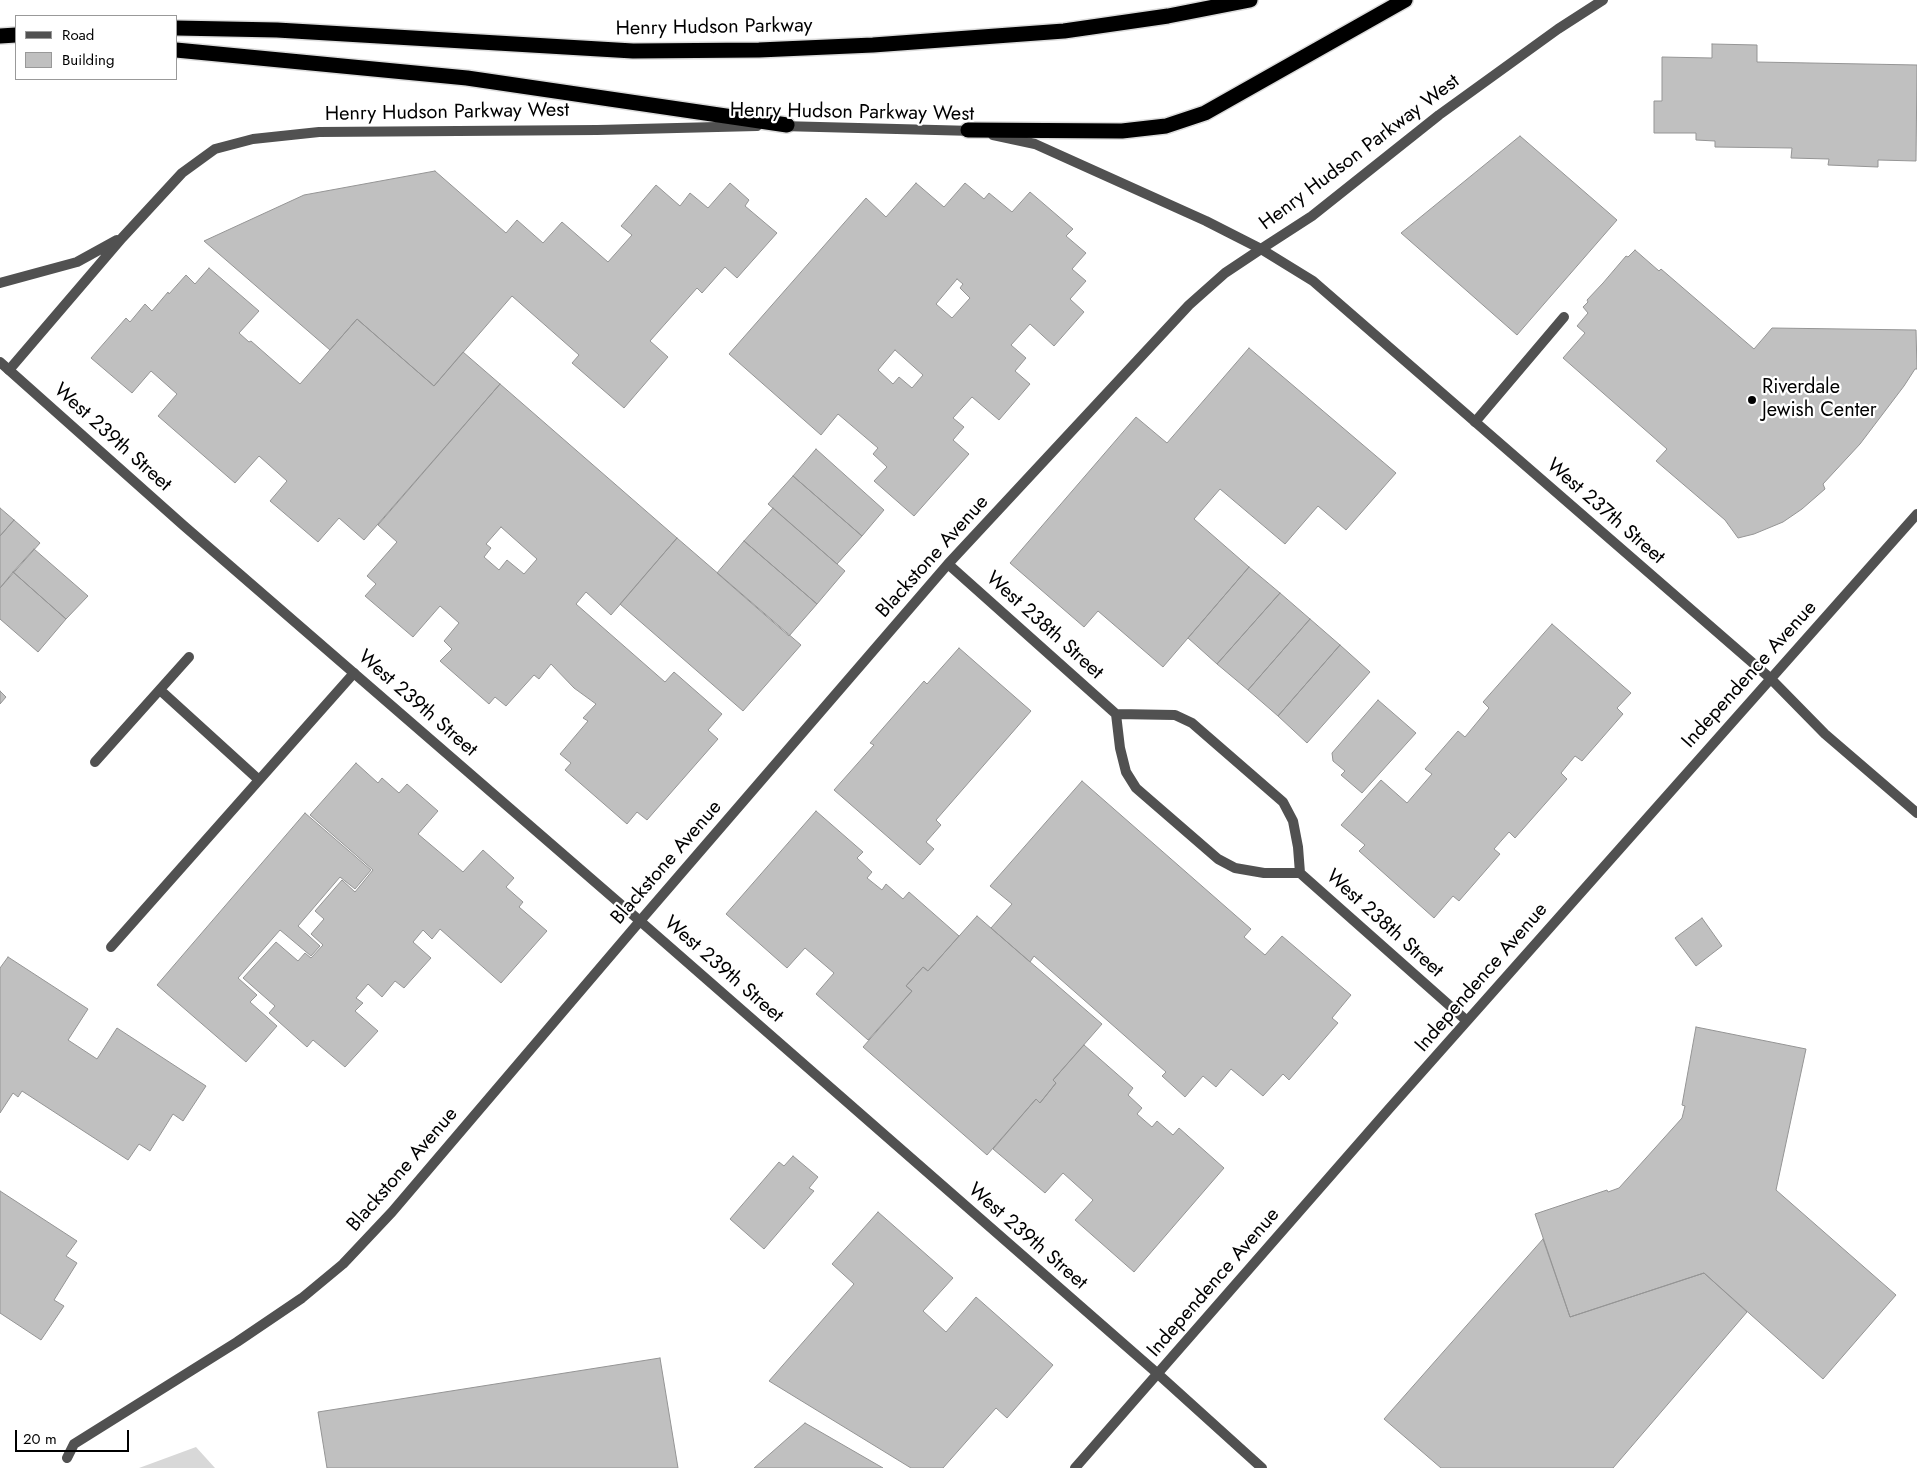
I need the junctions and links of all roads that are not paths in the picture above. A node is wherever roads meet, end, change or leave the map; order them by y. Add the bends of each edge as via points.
1 (1250, 0) edge
2 (1405, 0) edge
3 (1603, 0) edge
4 (178, 28) edge
5 (178, 50) edge
6 (787, 126) junction
7 (968, 130) junction
8 (122, 238) junction
9 (1261, 249) junction
10 (0, 283) edge
11 (1564, 316) dead end
12 (0, 362) edge
13 (9, 370) junction
14 (1475, 422) junction
15 (1917, 514) edge
16 (948, 564) junction
17 (189, 657) dead end
18 (354, 673) junction
19 (1770, 678) junction
20 (160, 690) junction
21 (1116, 714) junction
22 (95, 762) dead end
23 (259, 780) junction
24 (1917, 813) edge
25 (1300, 873) junction
26 (640, 921) junction
27 (111, 947) dead end
28 (1467, 1022) junction
29 (1158, 1374) junction
30 (67, 1458) dead end
31 (1075, 1468) edge
32 (1262, 1468) edge

1 - 4 highway, Henry Hudson Parkway via 1064,31 759,50 633,51 277,30
2 - 7 highway via 1205,113 1174,123 1122,131
3 - 9 street, Henry Hudson Parkway West via 1439,115 1312,216
5 - 6 highway via 467,78
6 - 7 street, Henry Hudson Parkway West
6 - 8 street, Henry Hudson Parkway West via 319,132 253,139 215,149 182,173
7 - 9 street, Henry Hudson Parkway West via 1035,144
8 - 10 street, Henry Hudson Parkway West via 77,262
8 - 13 street, Henry Hudson Parkway West
9 - 14 street, West 237th Street via 1313,282
9 - 16 street, Blackstone Avenue via 1189,305
11 - 14 street
12 - 13 street, West 239th Street
13 - 18 street, West 239th Street
14 - 19 street, West 237th Street
15 - 19 street, Independence Avenue
16 - 21 street, West 238th Street
16 - 26 street, Blackstone Avenue
17 - 20 street
18 - 23 street
18 - 26 street, West 239th Street
19 - 24 street, West 237th Street via 1825,734
19 - 28 street, Independence Avenue
20 - 22 street
20 - 23 street
21 - 25 street, West 238th Street via 1126,772 1136,788 1218,859 1235,868 1264,873
21 - 25 street, West 238th Street via 1175,715 1192,723 1283,802 1293,820
23 - 27 street
25 - 28 street, West 238th Street
26 - 29 street, West 239th Street
26 - 30 street, Blackstone Avenue via 392,1212 343,1264 302,1298 237,1342 74,1444
28 - 29 street, Independence Avenue
29 - 31 street, Independence Avenue
29 - 32 street, West 239th Street

